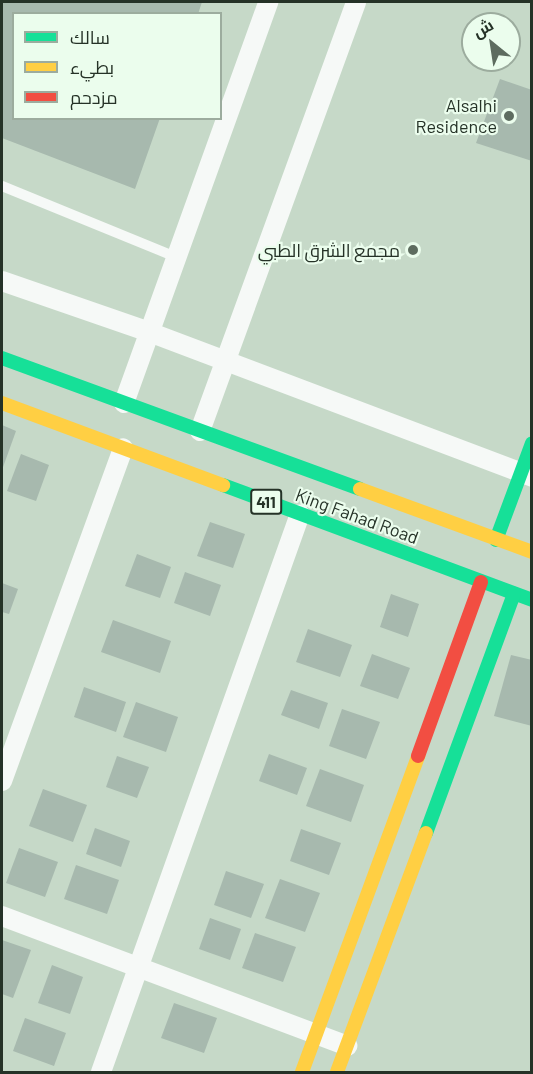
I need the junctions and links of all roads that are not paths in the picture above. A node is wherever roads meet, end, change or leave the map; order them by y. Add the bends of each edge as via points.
1 (268, 2) edge
2 (356, 2) edge
3 (2, 186) edge
4 (176, 258) junction
5 (2, 281) edge
6 (149, 332) junction
7 (2, 358) edge
8 (225, 361) junction
9 (2, 403) edge
10 (124, 403) junction
11 (200, 431) junction
12 (531, 443) edge
13 (123, 448) junction
14 (526, 475) edge
15 (300, 514) junction
16 (496, 540) junction
17 (530, 548) edge
18 (481, 582) junction
19 (514, 594) junction
20 (531, 600) edge
21 (2, 781) edge
22 (2, 916) edge
23 (138, 967) junction
24 (316, 1034) junction
25 (347, 1046) junction
26 (307, 1071) edge
27 (101, 1072) edge
28 (337, 1072) edge

1 - 4 street
2 - 8 street
3 - 4 lane
4 - 6 street
5 - 6 street
6 - 8 street
6 - 10 street
7 - 10 main road, King Fahad Road / 411
8 - 11 street
8 - 14 street
9 - 13 main road, King Fahad Road / 411
10 - 11 main road, King Fahad Road / 411
11 - 16 main road, King Fahad Road / 411
12 - 14 main road
13 - 15 main road, King Fahad Road / 411
13 - 21 street
14 - 16 main road
15 - 18 main road, King Fahad Road / 411
15 - 23 street
16 - 17 main road, King Fahad Road / 411
18 - 19 main road, King Fahad Road / 411
18 - 24 main road
19 - 20 main road, King Fahad Road / 411
19 - 25 main road
22 - 23 street
23 - 24 street
23 - 27 street
24 - 25 street
24 - 26 main road
25 - 28 main road

